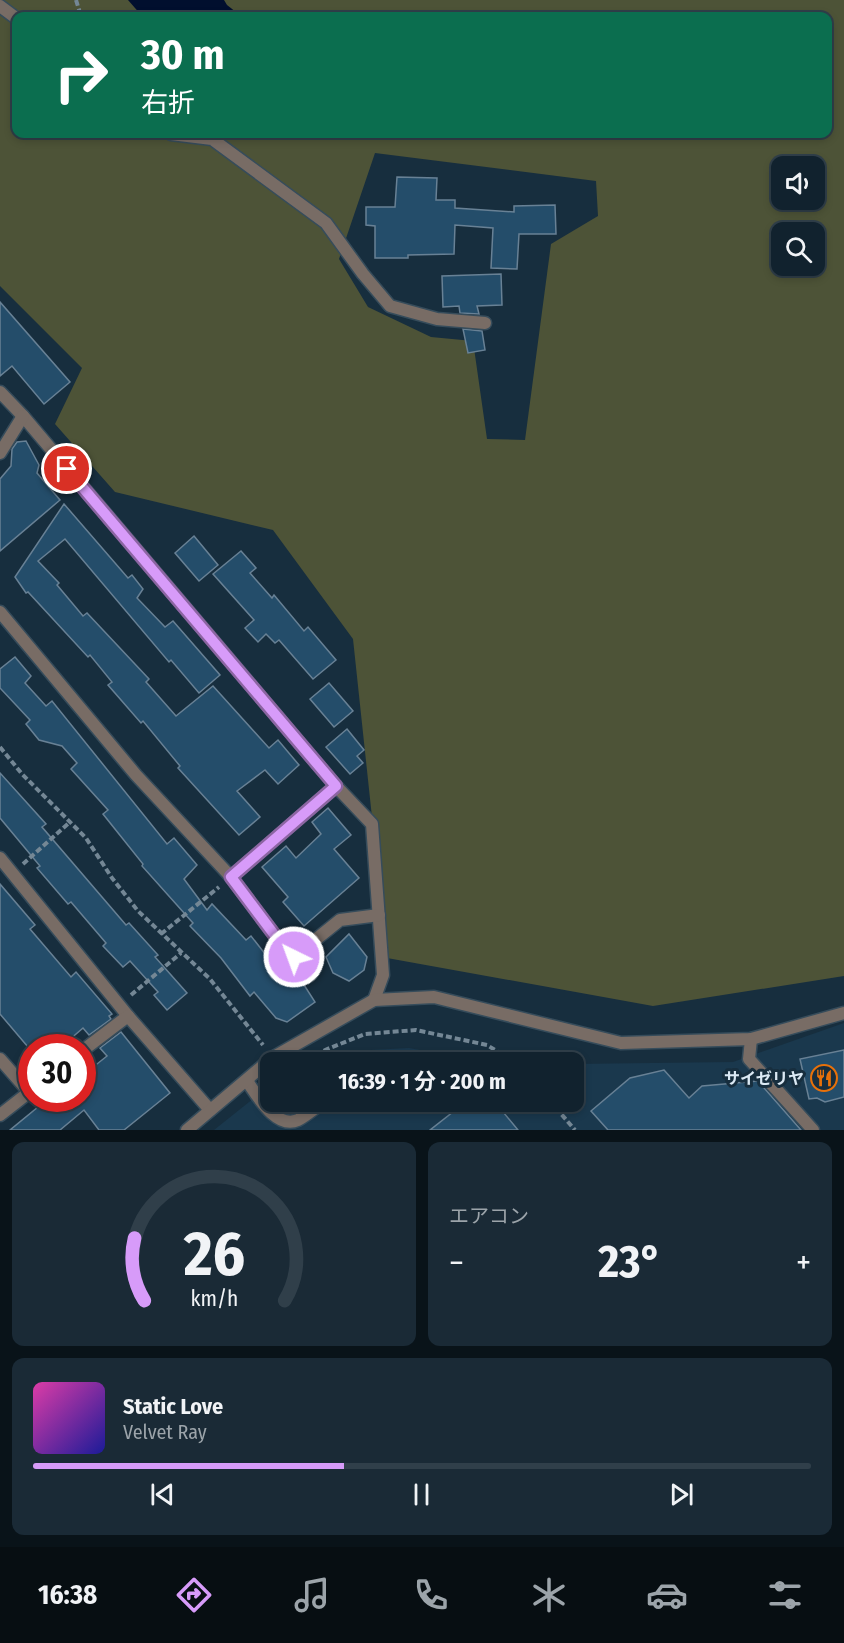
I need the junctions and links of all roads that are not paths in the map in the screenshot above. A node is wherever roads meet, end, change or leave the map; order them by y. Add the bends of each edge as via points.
1 (204, 138) edge
2 (485, 323) dead end
3 (0, 392) edge
4 (22, 416) junction
5 (0, 453) edge
6 (0, 612) edge
7 (336, 786) junction
8 (0, 858) edge
9 (231, 877) junction
10 (379, 915) junction
11 (374, 1000) junction
12 (844, 1013) edge
13 (128, 1016) junction
14 (96, 1040) edge
15 (751, 1040) junction
16 (0, 1059) edge
17 (18, 1078) edge
18 (247, 1080) junction
19 (260, 1099) edge
20 (18, 1101) edge
21 (210, 1110) junction
22 (269, 1112) edge
23 (310, 1112) edge
24 (0, 1115) edge
25 (186, 1130) edge
26 (813, 1130) edge

1 - 2 street via 212,139 326,223 390,306 437,319
3 - 4 street
4 - 5 street
4 - 7 street
6 - 9 street via 136,775
7 - 9 street
7 - 10 street via 372,824
8 - 13 street
9 - 10 street via 294,957 340,920
10 - 11 street via 383,975
11 - 15 street via 434,997 621,1043
11 - 18 street via 272,1058
12 - 15 street
13 - 14 street
13 - 21 street
15 - 26 street via 749,1059
16 - 17 street
18 - 19 street
18 - 21 street
20 - 24 street
21 - 25 street
22 - 23 street via 282,1122 296,1122

